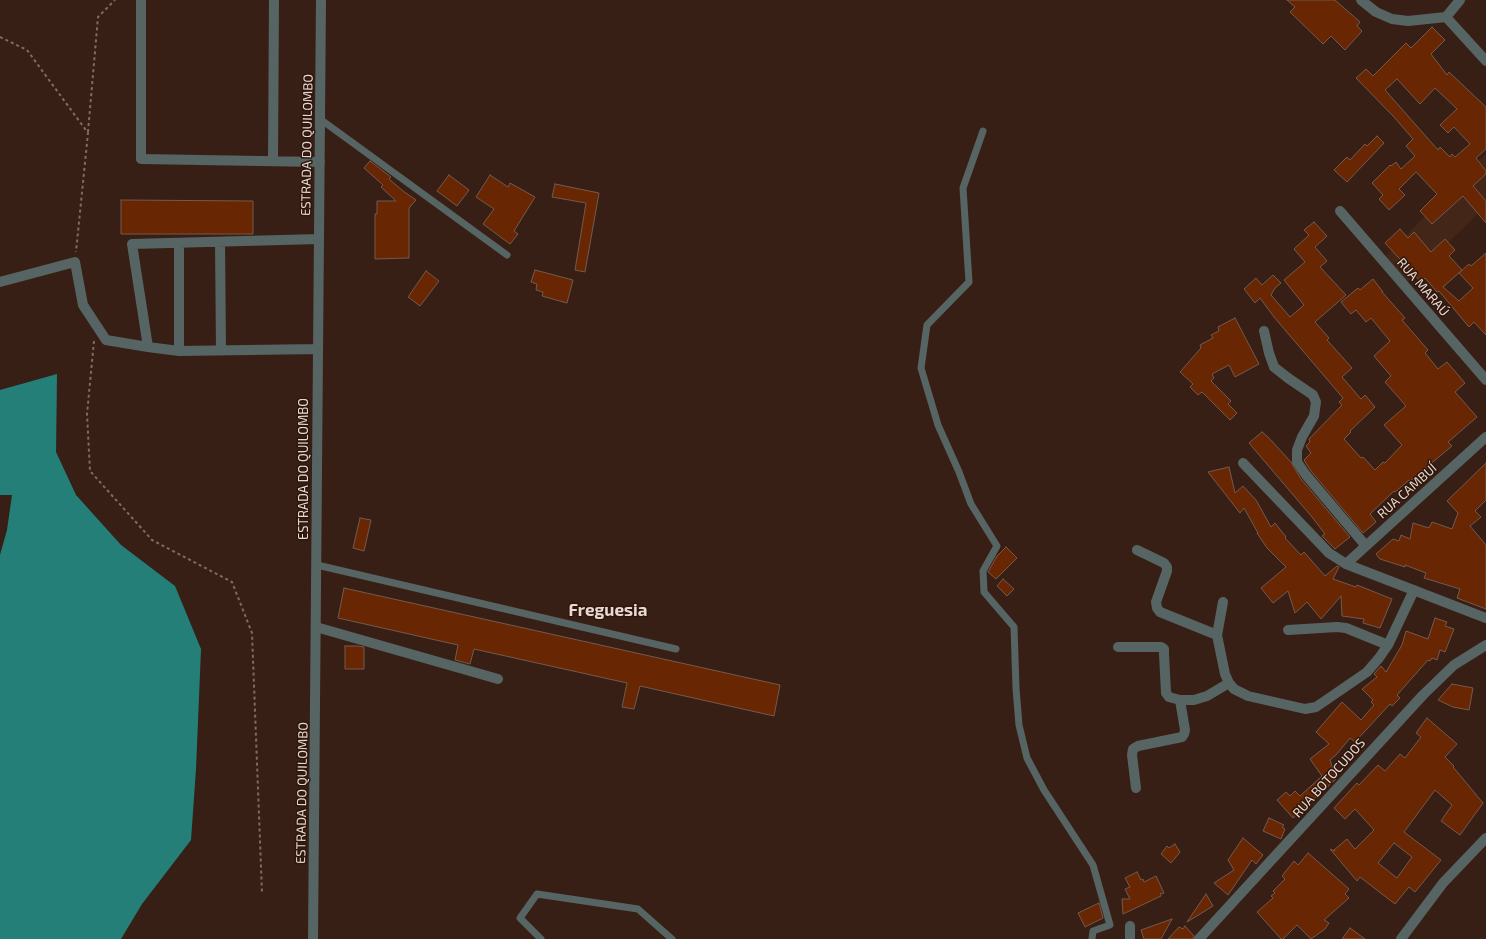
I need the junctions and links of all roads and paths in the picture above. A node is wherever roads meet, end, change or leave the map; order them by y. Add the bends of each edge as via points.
1 (115, 0) edge
2 (141, 0) edge
3 (274, 0) edge
4 (321, 0) edge
5 (1361, 0) edge
6 (1460, 0) edge
7 (1446, 17) junction
8 (0, 37) edge
9 (1486, 61) edge
10 (320, 119) junction
11 (983, 131) dead end
12 (88, 133) junction
13 (273, 161) junction
14 (320, 162) junction
15 (1340, 211) dead end
16 (319, 239) junction
17 (220, 242) junction
18 (179, 243) junction
19 (507, 255) dead end
20 (74, 262) junction
21 (0, 282) edge
22 (95, 324) junction
23 (1264, 331) dead end
24 (148, 347) junction
25 (318, 349) junction
26 (179, 350) junction
27 (221, 350) junction
28 (1486, 380) edge
29 (1486, 437) edge
30 (1243, 462) dead end
31 (1366, 546) junction
32 (1137, 550) dead end
33 (1346, 564) junction
34 (316, 566) junction
35 (1414, 590) junction
36 (1223, 602) dead end
37 (1486, 618) edge
38 (316, 627) junction
39 (1288, 630) dead end
40 (1217, 635) junction
41 (1388, 645) junction
42 (1486, 645) edge
43 (1118, 647) dead end
44 (676, 649) dead end
45 (498, 679) dead end
46 (1229, 683) junction
47 (1180, 700) junction
48 (1136, 788) dead end
49 (1486, 838) edge
50 (262, 893) dead end
51 (1130, 926) dead end
52 (313, 939) edge
53 (540, 939) edge
54 (672, 939) edge
55 (1092, 939) edge
56 (1130, 939) edge
57 (1199, 939) edge
58 (1400, 939) edge

1 - 12 path via 98,17
2 - 13 street via 141,159
3 - 13 street
4 - 10 street, ESTRADA DO QUILOMBO
5 - 7 street via 1376,12 1392,19 1408,21
6 - 7 street
7 - 9 street
8 - 12 path via 27,50
10 - 14 street, ESTRADA DO QUILOMBO
10 - 19 lane
11 - 55 lane via 962,188 969,282 927,326 921,368 938,425 971,504 997,546 983,571 984,592 1014,627 1019,724 1027,758 1044,790 1092,865 1110,925 1093,932
12 - 20 path
13 - 14 street
14 - 16 street, ESTRADA DO QUILOMBO
15 - 28 street, RUA MARAÚ
16 - 17 street
16 - 25 street, ESTRADA DO QUILOMBO
17 - 18 street
17 - 27 street
18 - 24 street via 132,244
18 - 26 street
20 - 21 street
20 - 22 street via 83,305
22 - 24 street via 106,340
22 - 50 path via 87,414 90,471 152,540 232,582 252,633
23 - 31 street via 1274,367 1313,394 1316,402 1314,416 1297,450 1297,462
24 - 26 street
25 - 27 street
25 - 34 street, ESTRADA DO QUILOMBO
26 - 27 street
29 - 31 street, RUA CAMBUÍ
30 - 33 street via 1329,553
31 - 33 street, RUA CAMBUÍ
32 - 40 street via 1164,563 1167,567 1156,608 1160,612
33 - 35 street
34 - 38 street, ESTRADA DO QUILOMBO
34 - 44 lane
35 - 37 street
35 - 41 street
36 - 40 street
38 - 45 street
38 - 52 street, ESTRADA DO QUILOMBO
39 - 41 street via 1346,628
40 - 46 street
41 - 46 street via 1367,672 1316,707 1306,709 1248,696 1234,689
42 - 57 street, RUA BOTOCUDOS via 1454,665 1423,694
43 - 47 street via 1161,646 1164,649 1166,693 1169,697
46 - 47 street via 1207,696 1194,700
47 - 48 street via 1185,730 1182,737 1133,749
49 - 58 street via 1443,883
51 - 56 street
53 - 54 lane via 520,918 537,894 638,909

